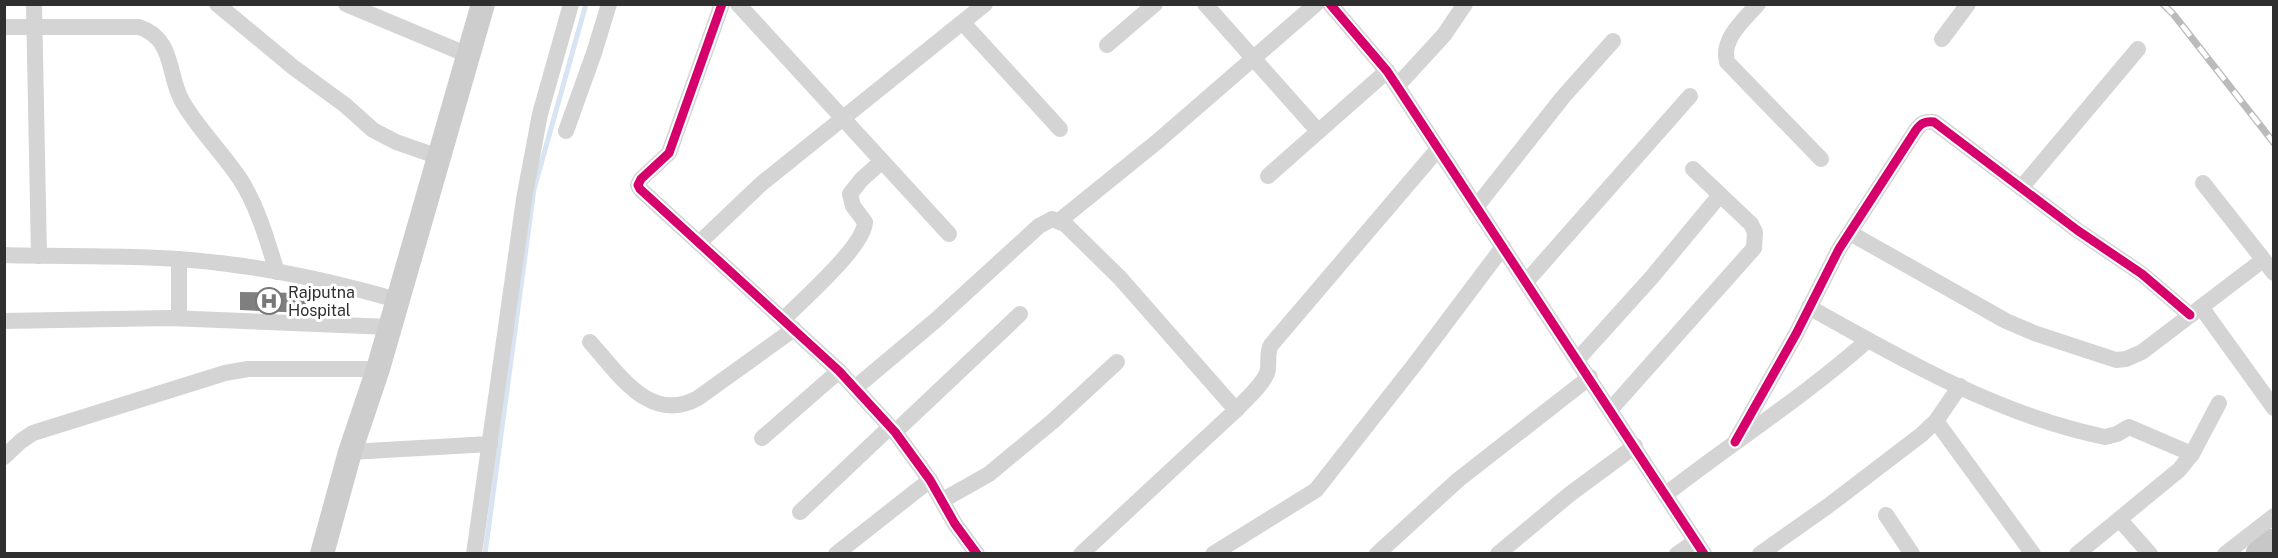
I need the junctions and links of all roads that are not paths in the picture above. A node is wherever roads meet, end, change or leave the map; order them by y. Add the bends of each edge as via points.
1 (34, 4) edge
2 (217, 4) edge
3 (346, 4) edge
4 (483, 4) edge
5 (571, 4) edge
6 (609, 4) edge
7 (722, 4) edge
8 (738, 4) edge
9 (985, 4) edge
10 (1155, 4) edge
11 (1204, 4) edge
12 (1316, 4) edge
13 (1330, 4) edge
14 (1465, 4) edge
15 (1758, 4) edge
16 (1968, 4) edge
17 (963, 22) junction
18 (4, 27) edge
19 (35, 27) junction
20 (1942, 39) dead end
21 (1613, 41) dead end
22 (1107, 45) dead end
23 (2138, 49) dead end
24 (468, 56) junction
25 (1252, 60) junction
26 (1387, 71) junction
27 (1397, 86) junction
28 (1690, 96) dead end
29 (842, 119) junction
30 (1060, 129) dead end
31 (566, 131) dead end
32 (1318, 131) junction
33 (1438, 149) junction
34 (439, 157) junction
35 (1821, 159) dead end
36 (882, 161) junction
37 (1694, 169) dead end
38 (1268, 176) dead end
39 (2203, 183) dead end
40 (2021, 188) junction
41 (1720, 195) junction
42 (1476, 207) junction
43 (1059, 221) junction
44 (1850, 233) junction
45 (949, 234) dead end
46 (699, 243) junction
47 (1503, 248) junction
48 (4, 255) edge
49 (39, 256) junction
50 (179, 260) junction
51 (2268, 267) edge
52 (277, 272) junction
53 (1526, 282) junction
54 (397, 300) junction
55 (1809, 307) junction
56 (2195, 311) junction
57 (1020, 314) dead end
58 (180, 318) junction
59 (4, 321) edge
60 (789, 324) junction
61 (390, 327) junction
62 (1868, 340) junction
63 (590, 342) dead end
64 (1578, 359) junction
65 (1117, 362) dead end
66 (378, 369) junction
67 (839, 371) junction
68 (1590, 378) junction
69 (1960, 386) junction
70 (855, 388) junction
71 (2219, 403) dead end
72 (2274, 408) edge
73 (1611, 409) junction
74 (1236, 410) junction
75 (1936, 421) junction
76 (892, 429) junction
77 (762, 438) dead end
78 (1735, 442) junction
79 (490, 444) junction
80 (1635, 446) junction
81 (350, 452) junction
82 (2192, 454) junction
83 (4, 457) edge
84 (930, 480) junction
85 (1666, 494) junction
86 (943, 500) junction
87 (800, 512) dead end
88 (1886, 515) dead end
89 (2274, 516) edge
90 (2120, 520) junction
91 (2274, 542) edge
92 (1700, 547) edge
93 (322, 554) edge
94 (474, 554) edge
95 (836, 554) edge
96 (977, 554) edge
97 (1081, 554) edge
98 (1213, 554) edge
99 (1377, 554) edge
100 (1498, 554) edge
101 (1677, 554) edge
102 (1760, 554) edge
103 (1912, 554) edge
104 (2033, 554) edge
105 (2077, 554) edge
106 (2150, 554) edge
107 (2225, 554) edge
108 (2259, 554) edge

1 - 19 street
2 - 34 street via 373,130
3 - 24 street
4 - 24 street
5 - 79 street via 540,114 524,199
6 - 31 street
7 - 46 street via 669,153 638,185 645,196
8 - 29 street
9 - 17 street
10 - 22 street
11 - 25 street
12 - 25 street
13 - 26 street
14 - 27 street via 1444,35
15 - 35 street via 1734,31 1725,54 1727,63
16 - 20 street
17 - 29 street
17 - 30 street
18 - 19 street
19 - 49 street
19 - 52 street via 139,27 158,38 169,56 173,83 184,104 241,180 257,212
21 - 42 street
23 - 40 street
24 - 34 street
25 - 32 street
25 - 43 street
26 - 27 street
26 - 32 street
27 - 33 street
28 - 53 street
29 - 36 street
29 - 46 street via 761,184
32 - 38 street
33 - 42 street
33 - 74 street via 1271,345 1265,376
34 - 54 street
36 - 45 street
36 - 60 street via 850,194 853,206 865,222 861,237
37 - 41 street
39 - 51 street
40 - 44 street via 1928,121 1916,130
40 - 56 street
41 - 64 street
41 - 73 street via 1751,224 1754,248
42 - 47 street
43 - 70 street via 1046,221 1039,226
43 - 74 street via 1120,278
44 - 55 street
44 - 56 street via 2006,321 2106,358 2133,357
46 - 60 street
47 - 53 street
47 - 98 street via 1316,490
48 - 49 street
49 - 50 street
50 - 52 street
50 - 58 street
51 - 56 street
52 - 54 street
53 - 64 street
54 - 61 street
55 - 62 street
55 - 78 street
56 - 72 street
57 - 76 street
58 - 59 street
58 - 61 street
60 - 63 street via 698,398 676,407 639,395
60 - 67 street
61 - 66 street
62 - 69 street
62 - 78 street
64 - 68 street
65 - 86 street via 1004,463
66 - 81 street
66 - 83 street via 248,369 225,373 33,433
67 - 70 street
67 - 77 street
68 - 73 street
68 - 99 street via 1458,480
69 - 75 street
69 - 82 street via 2005,407 2097,436 2113,436 2129,427
70 - 76 street
71 - 82 street
73 - 80 street
74 - 97 street
75 - 102 street
75 - 104 street
76 - 84 street
76 - 87 street
78 - 85 street
79 - 81 street
79 - 94 street
80 - 85 street
80 - 100 street
81 - 93 street
82 - 90 street via 2169,480
84 - 86 street
84 - 95 street
85 - 92 street
86 - 96 street
88 - 103 street
89 - 107 street
90 - 105 street
90 - 106 street
91 - 108 main road
92 - 101 street

